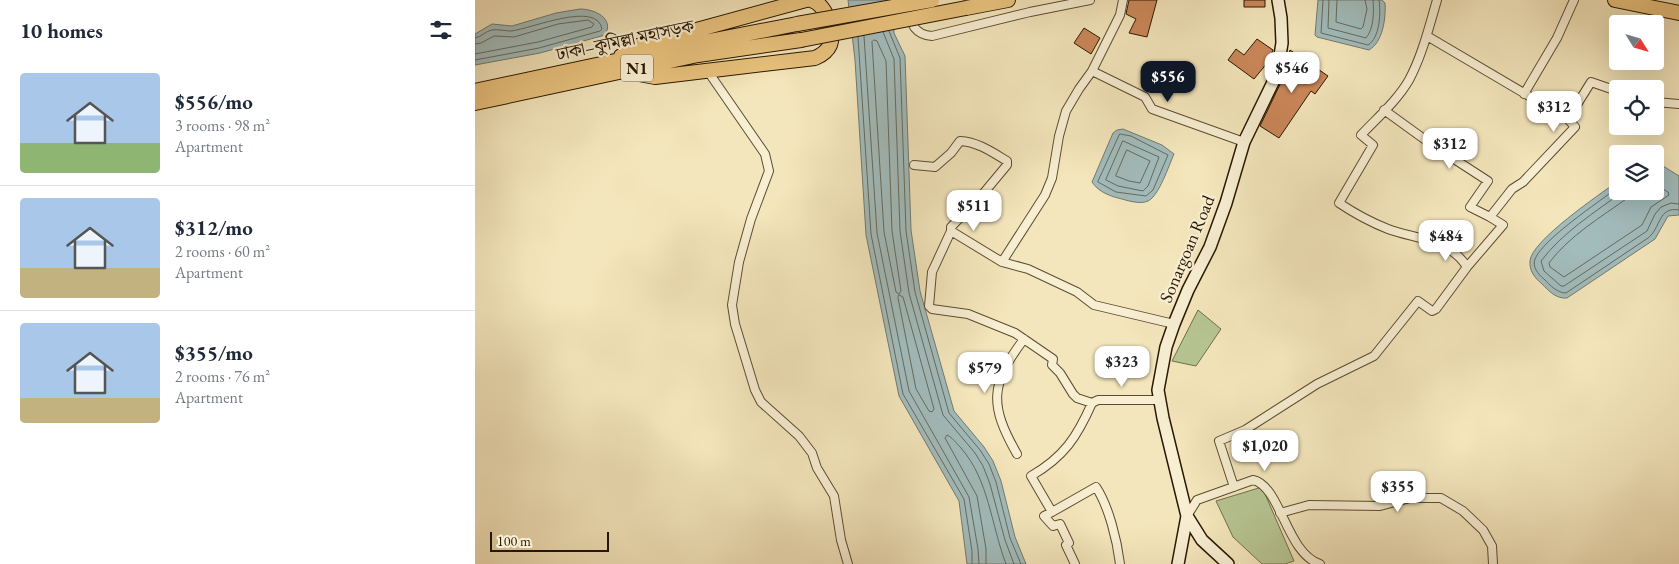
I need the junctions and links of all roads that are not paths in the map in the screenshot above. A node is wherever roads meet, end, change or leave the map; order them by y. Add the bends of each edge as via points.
1 (806, 0) edge
2 (811, 0) edge
3 (907, 0) edge
4 (931, 0) edge
5 (1008, 0) edge
6 (1090, 0) edge
7 (1123, 0) edge
8 (1278, 0) edge
9 (1437, 0) edge
10 (1574, 0) edge
11 (1615, 0) edge
12 (1679, 13) edge
13 (1427, 36) junction
14 (615, 61) junction
15 (630, 70) junction
16 (707, 70) junction
17 (1093, 71) junction
18 (1609, 88) edge
19 (475, 91) edge
20 (1524, 94) junction
21 (475, 103) edge
22 (1664, 103) edge
23 (1679, 104) edge
24 (1384, 110) junction
25 (1568, 119) junction
26 (1244, 142) junction
27 (914, 165) dead end
28 (1490, 217) junction
29 (951, 231) junction
30 (1002, 262) junction
31 (1467, 267) junction
32 (1174, 324) junction
33 (1024, 339) junction
34 (1159, 400) junction
35 (1092, 403) junction
36 (1017, 454) dead end
37 (1234, 487) junction
38 (1052, 512) junction
39 (1280, 513) junction
40 (1187, 516) junction
41 (848, 564) edge
42 (1075, 564) edge
43 (1120, 564) edge
44 (1178, 564) edge
45 (1228, 564) edge
46 (1320, 564) edge
47 (1493, 564) edge

1 - 14 highway via 638,46
2 - 16 highway via 824,10 829,26 831,43 822,55 806,60
3 - 6 street via 908,16 914,28 933,36
4 - 14 highway, ঢাকা–কুমিল্লা মহাসড়ক / N1, bridge
5 - 15 highway, ঢাকা–কুমিল্লা মহাসড়ক / N1, bridge
7 - 17 street via 1120,15
8 - 26 main road, Sonargoan Road via 1282,43 1277,74
9 - 13 street
10 - 20 street via 1557,38
11 - 12 highway
13 - 20 street
13 - 24 street via 1409,80
14 - 19 highway, ঢাকা–কুমিল্লা মহাসড়ক / N1
15 - 16 highway via 655,77
15 - 21 highway, ঢাকা–কুমিল্লা মহাসড়ক / N1
16 - 41 street via 765,154 769,171 751,219 734,286 732,305 737,330 761,402 799,436 812,453 834,496
17 - 26 street via 1145,97 1152,109
17 - 30 street via 1067,111 1045,195
18 - 25 street via 1591,82
20 - 25 street
22 - 23 street
24 - 28 street via 1488,181 1470,207
24 - 31 street via 1361,135 1373,145 1339,203 1358,216 1387,228 1431,240
25 - 28 street via 1575,127 1523,182 1512,189
26 - 32 main road, Sonargoan Road via 1226,203
27 - 29 street via 935,167 951,154 960,141 973,141 1007,161 996,179 951,227
28 - 31 street via 1503,226
29 - 30 street
29 - 33 street via 931,272 929,306 968,314
30 - 32 street via 1029,269 1077,292 1094,305
31 - 37 street via 1436,309 1432,310 1418,301 1374,356 1317,384 1245,430 1219,441
32 - 34 main road, Sonargoan Road via 1159,374
33 - 35 street via 1053,360 1052,366 1077,398
33 - 36 street via 1011,356 997,385 996,405
34 - 35 street via 1098,400
34 - 40 main road, Sonargoan Road
35 - 38 street via 1066,449 1050,466 1031,476
37 - 39 street via 1258,481 1268,489
37 - 40 street via 1197,500
38 - 42 street via 1044,516 1053,526 1061,524
38 - 43 street via 1096,487 1109,514
39 - 46 street via 1308,558
39 - 47 street via 1309,505 1380,506 1410,498 1441,498 1463,511 1483,530 1492,546
40 - 44 main road, Sonargoan Road
40 - 45 main road, Sonargoan Road via 1202,540

